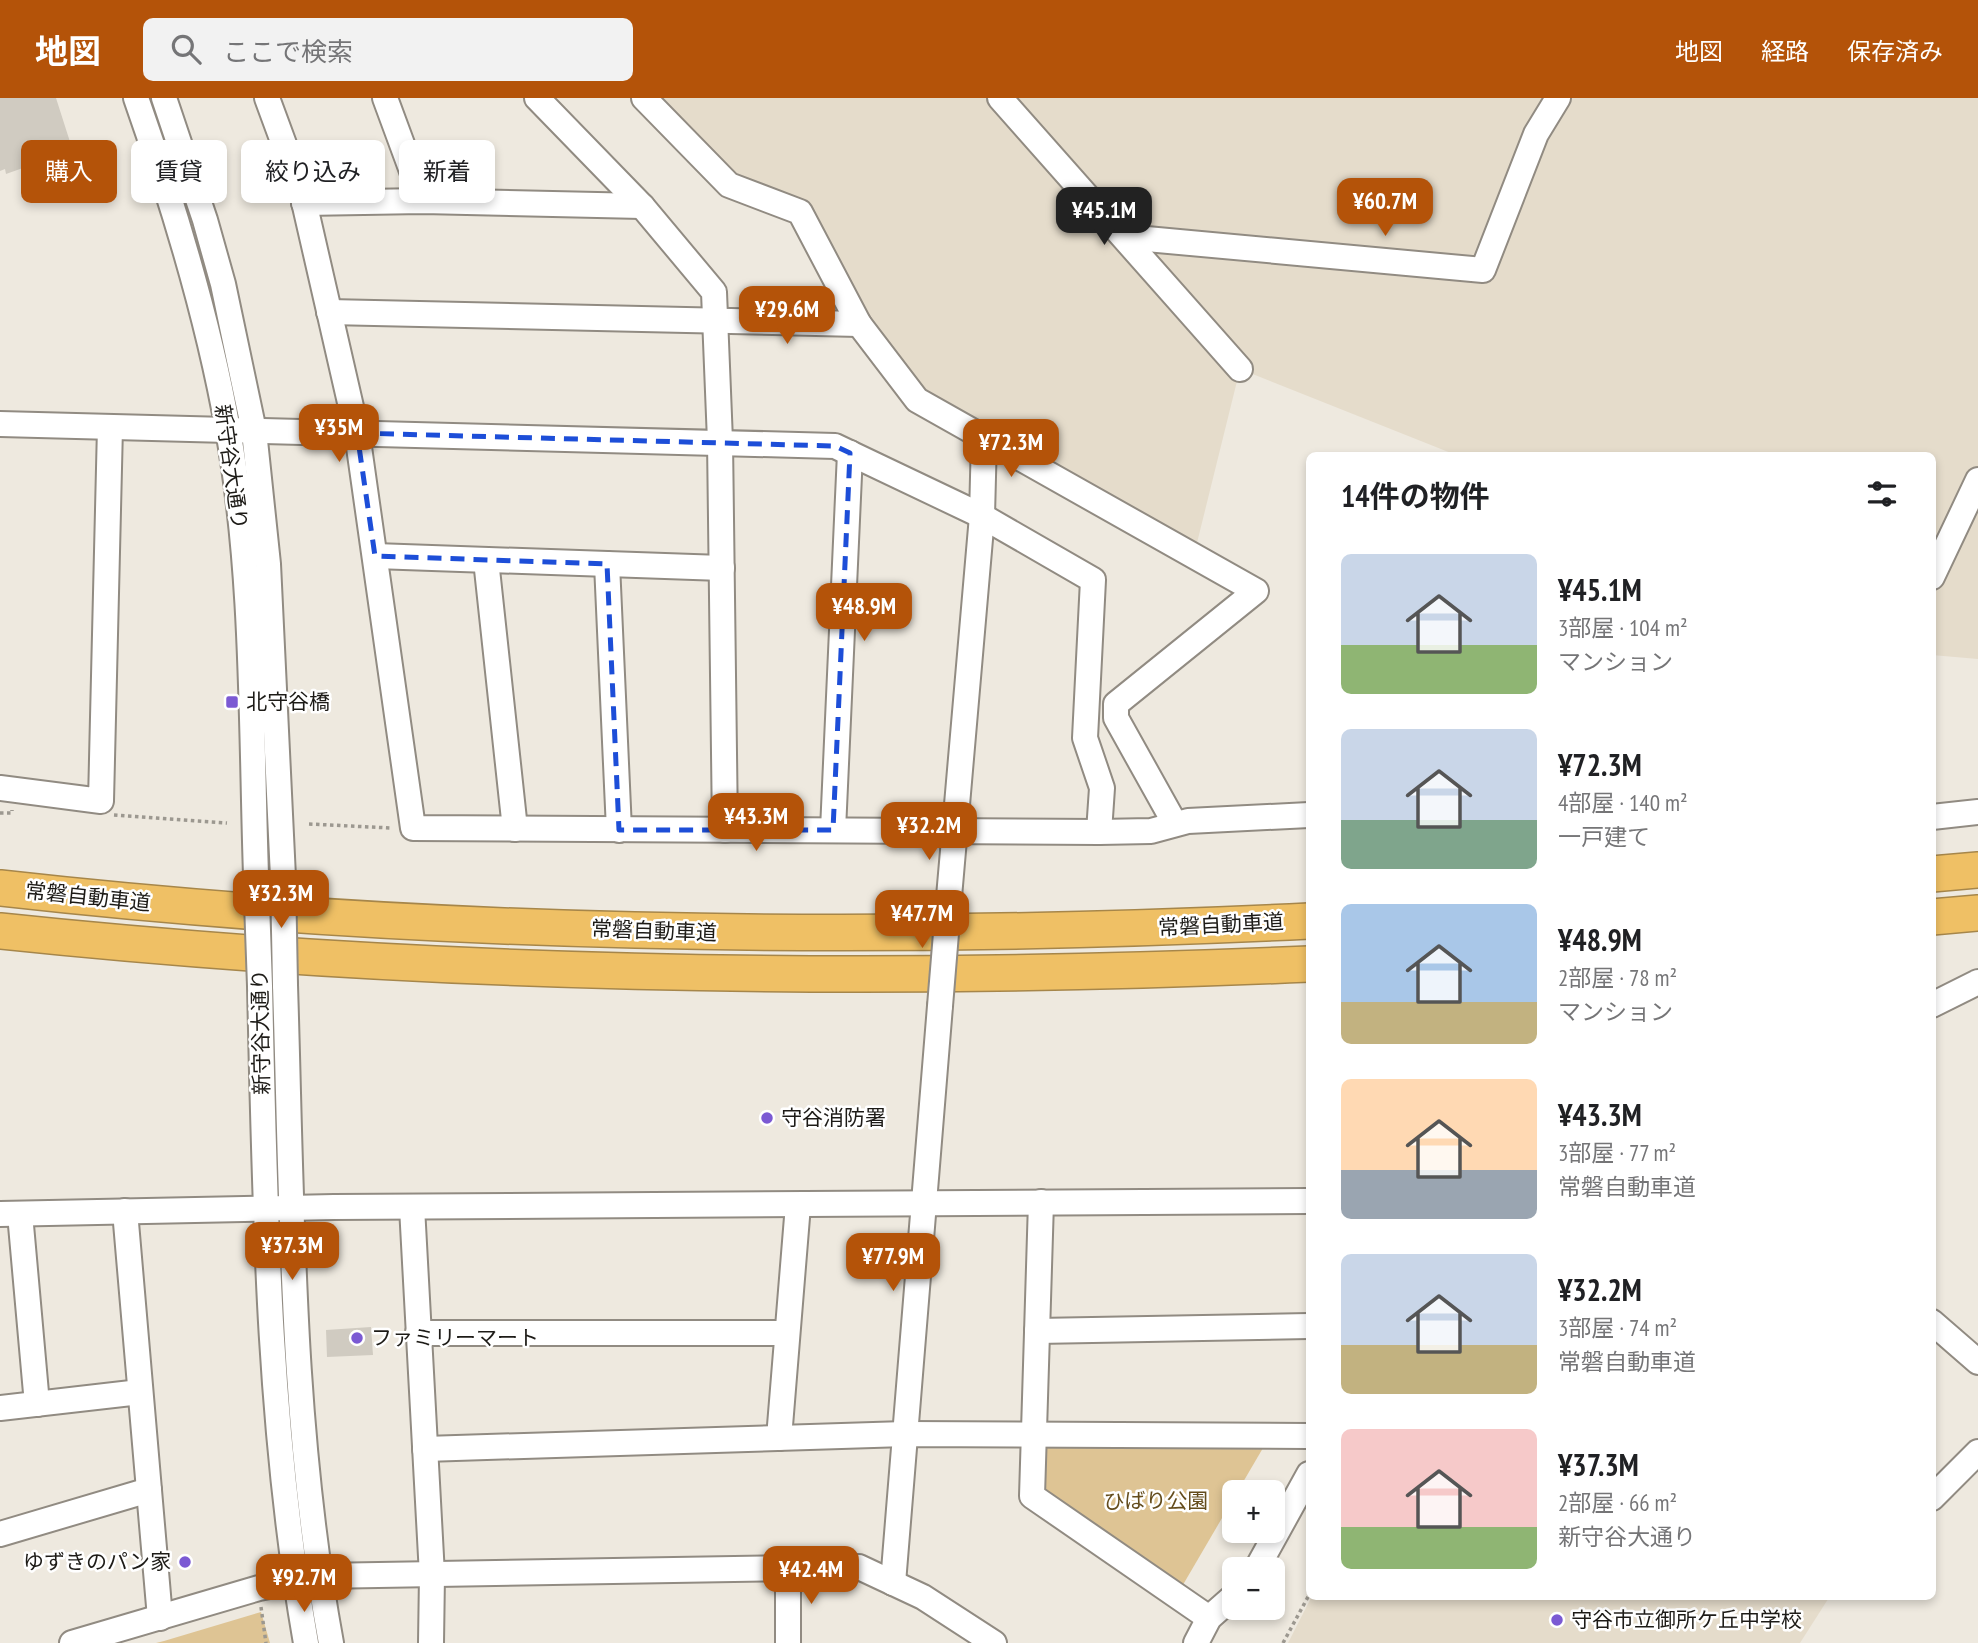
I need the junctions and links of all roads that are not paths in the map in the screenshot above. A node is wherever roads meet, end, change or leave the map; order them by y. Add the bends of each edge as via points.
1 (136, 98) edge
2 (163, 98) edge
3 (267, 98) edge
4 (385, 98) edge
5 (537, 98) edge
6 (644, 98) edge
7 (1000, 98) edge
8 (1558, 98) edge
9 (282, 140) edge
10 (400, 140) edge
11 (304, 203) edge
12 (495, 203) edge
13 (642, 206) junction
14 (1125, 237) junction
15 (329, 312) junction
16 (715, 322) junction
17 (859, 324) junction
18 (1240, 369) dead end
19 (0, 424) edge
20 (110, 427) junction
21 (228, 429) junction
22 (254, 431) junction
23 (357, 433) junction
24 (984, 438) junction
25 (720, 441) junction
26 (850, 453) junction
27 (1978, 480) edge
28 (982, 516) junction
29 (374, 556) junction
30 (486, 560) junction
31 (607, 564) junction
32 (722, 568) junction
33 (1936, 569) edge
34 (0, 788) edge
35 (1978, 812) edge
36 (1306, 814) edge
37 (1936, 817) edge
38 (1174, 822) junction
39 (515, 829) junction
40 (619, 830) junction
41 (725, 830) junction
42 (953, 830) junction
43 (833, 831) junction
44 (1099, 832) junction
45 (1978, 870) edge
46 (1936, 874) edge
47 (0, 888) edge
48 (1978, 913) edge
49 (1936, 917) edge
50 (1306, 921) edge
51 (0, 932) edge
52 (0, 944) edge
53 (141, 946) junction
54 (1306, 964) edge
55 (1978, 982) edge
56 (1936, 1003) edge
57 (1306, 1201) edge
58 (1041, 1202) junction
59 (798, 1205) junction
60 (923, 1205) junction
61 (412, 1207) junction
62 (292, 1208) junction
63 (265, 1209) junction
64 (125, 1211) junction
65 (10, 1214) edge
66 (1936, 1325) edge
67 (1306, 1326) edge
68 (1037, 1331) junction
69 (418, 1333) junction
70 (786, 1333) junction
71 (1978, 1362) edge
72 (140, 1392) junction
73 (37, 1404) junction
74 (0, 1408) edge
75 (905, 1434) junction
76 (1034, 1435) junction
77 (1306, 1436) edge
78 (779, 1438) junction
79 (425, 1449) junction
80 (1978, 1452) edge
81 (1306, 1479) edge
82 (149, 1490) junction
83 (1936, 1494) edge
84 (0, 1534) edge
85 (1263, 1557) edge
86 (788, 1569) junction
87 (432, 1575) junction
88 (308, 1578) junction
89 (893, 1583) junction
90 (1222, 1607) edge
91 (160, 1618) junction
92 (1209, 1618) junction
93 (72, 1643) edge
94 (306, 1643) edge
95 (331, 1643) edge
96 (431, 1643) edge
97 (788, 1643) edge
98 (994, 1643) edge
99 (1196, 1643) edge

1 - 21 street, 新守谷大通り via 178,226
2 - 22 street, 新守谷大通り via 219,271
3 - 9 street
4 - 10 street
5 - 13 street
6 - 17 street via 729,185 800,212
7 - 14 street
8 - 14 street via 1536,134 1483,270
11 - 15 street
12 - 13 street
13 - 16 street via 714,292
14 - 18 street
15 - 16 street
15 - 23 street
16 - 17 street
16 - 25 street
17 - 24 street via 917,401
19 - 20 street
20 - 21 street
20 - 34 street via 101,801
21 - 22 street
21 - 63 street, 新守谷大通り, bridge via 245,566
22 - 23 street
22 - 62 street, 新守谷大通り, bridge via 268,564
23 - 25 street
23 - 29 street
24 - 28 street
24 - 38 street via 1256,591 1116,704 1116,718
25 - 26 street via 835,446
25 - 32 street
26 - 28 street
26 - 43 street
27 - 33 street
28 - 42 street
28 - 44 street via 1094,580 1085,738 1102,788
29 - 30 street
29 - 39 street via 413,828
30 - 31 street
30 - 39 street
31 - 32 street
31 - 40 street
32 - 41 street
35 - 37 street
36 - 38 street
38 - 44 street via 1151,831
39 - 40 street
40 - 41 street
41 - 43 street
42 - 43 street
42 - 44 street
42 - 60 street, bridge
45 - 46 highway
47 - 50 highway, 常磐自動車道 via 138,904 679,933 1117,930
48 - 49 highway
51 - 53 highway, 常磐自動車道
52 - 53 highway
53 - 54 highway, 常磐自動車道 via 410,964 675,973 945,975
55 - 56 street
57 - 58 street
58 - 60 street
58 - 68 street
59 - 60 street
59 - 61 street
59 - 70 street
60 - 75 street
61 - 62 street
61 - 69 street
62 - 63 street
62 - 88 street, 新守谷大通り
63 - 64 street
63 - 88 street, 新守谷大通り via 283,1460
64 - 65 street
64 - 72 street
65 - 73 street
66 - 71 street
67 - 68 street
68 - 76 street
69 - 70 street
69 - 79 street
70 - 78 street
72 - 73 street
72 - 82 street
73 - 74 street
75 - 76 street
75 - 78 street
75 - 89 street
76 - 77 street
76 - 92 street via 1032,1496
78 - 79 street
79 - 87 street
80 - 83 street
81 - 85 street
82 - 84 street
82 - 91 street
86 - 87 street
86 - 89 street via 859,1567
86 - 97 street
87 - 88 street
87 - 96 street
88 - 91 street
88 - 94 street, 新守谷大通り
88 - 95 street, 新守谷大通り
89 - 98 street
90 - 92 street
91 - 93 street
92 - 99 street

